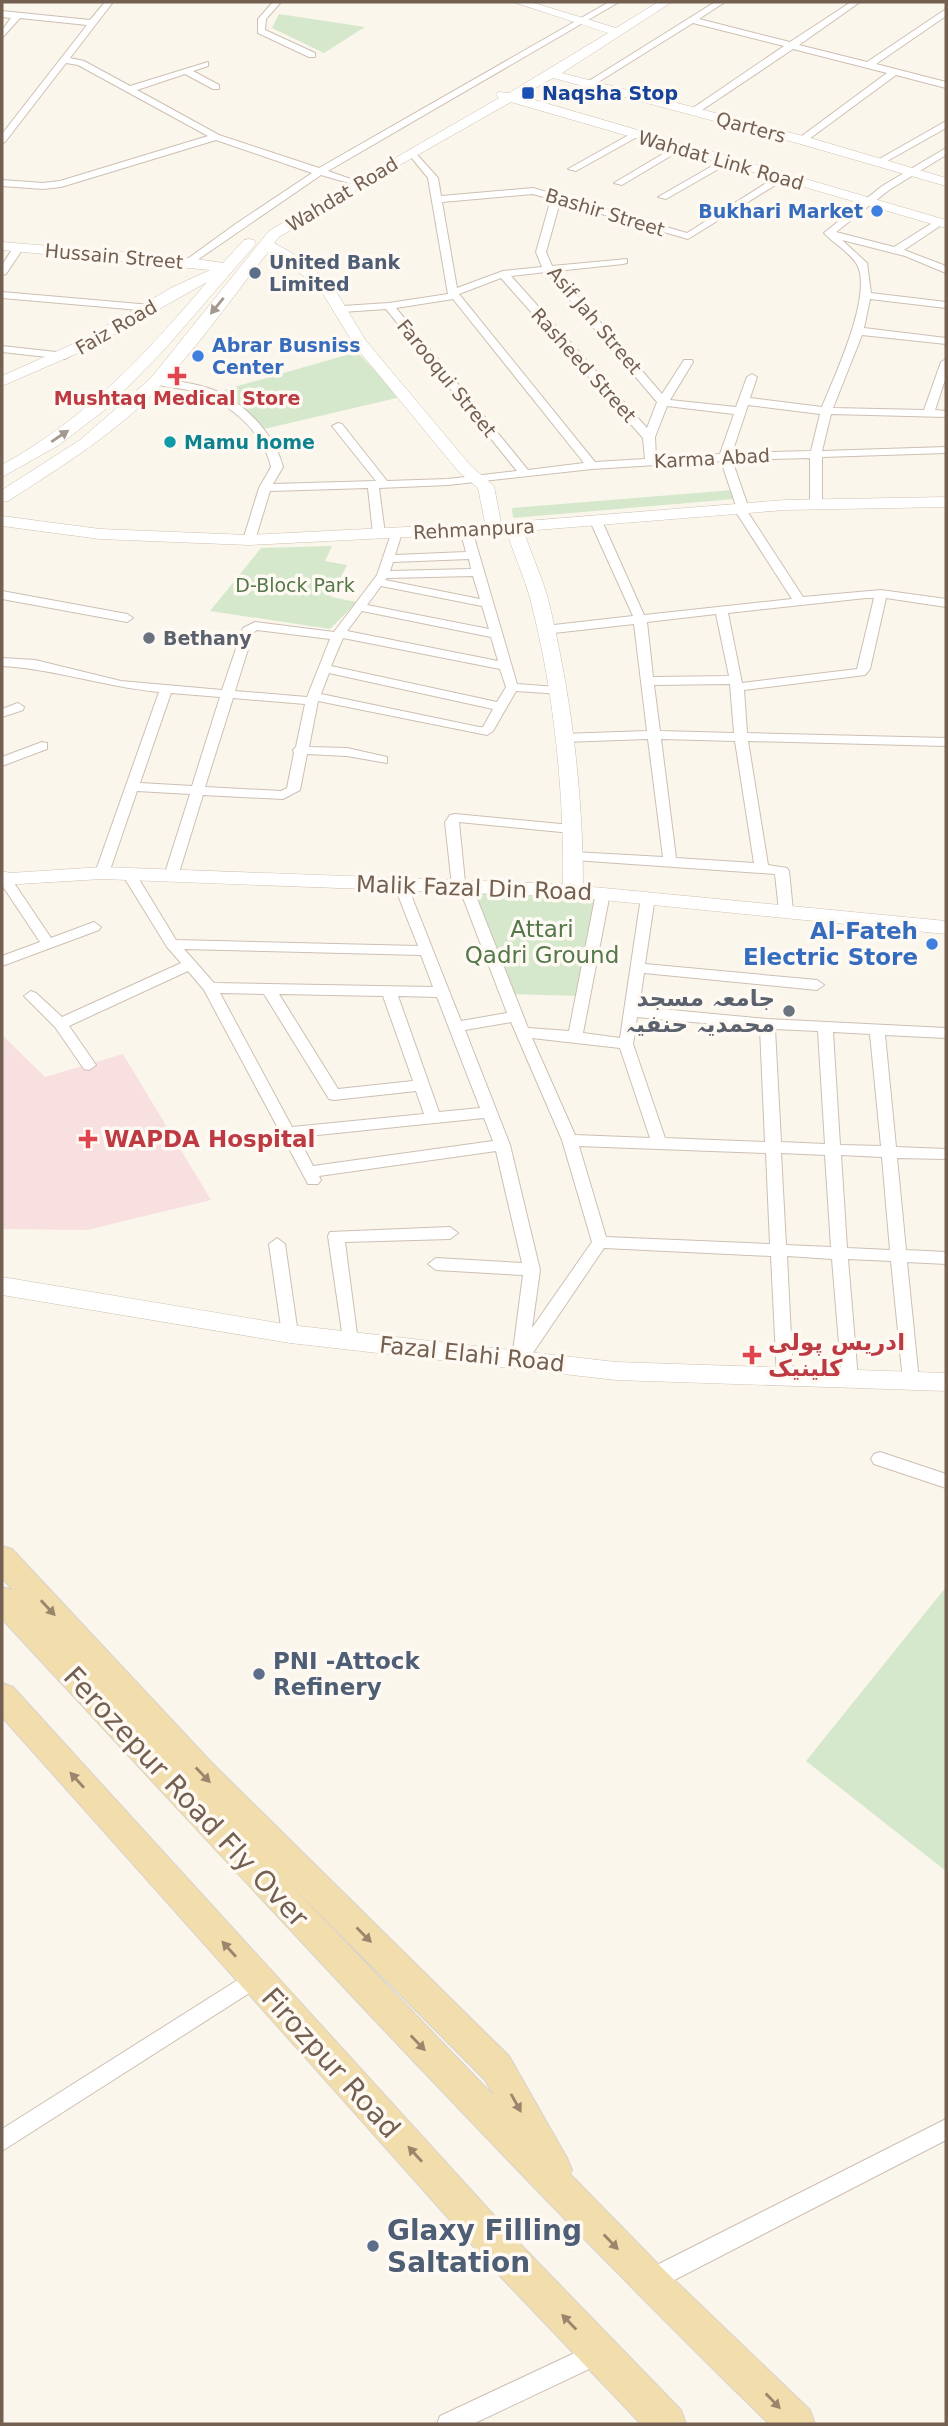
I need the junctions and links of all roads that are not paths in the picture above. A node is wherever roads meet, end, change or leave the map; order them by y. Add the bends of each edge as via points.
1 (109, 2) edge
2 (277, 2) edge
3 (519, 2) edge
4 (615, 2) edge
5 (650, 2) edge
6 (666, 2) edge
7 (721, 2) edge
8 (856, 2) edge
9 (946, 12) edge
10 (2, 14) edge
11 (18, 15) junction
12 (692, 19) junction
13 (580, 22) junction
14 (91, 23) junction
15 (611, 31) junction
16 (2, 35) edge
17 (792, 46) junction
18 (312, 55) dead end
19 (64, 60) junction
20 (205, 64) dead end
21 (870, 64) junction
22 (186, 71) junction
23 (895, 71) junction
24 (551, 74) junction
25 (589, 84) junction
26 (946, 85) edge
27 (216, 87) dead end
28 (131, 89) junction
29 (504, 95) junction
30 (693, 112) junction
31 (946, 124) edge
32 (634, 135) junction
33 (216, 137) junction
34 (2, 140) edge
35 (802, 140) junction
36 (679, 148) junction
37 (946, 151) edge
38 (412, 152) junction
39 (726, 161) junction
40 (879, 163) junction
41 (573, 169) dead end
42 (321, 170) junction
43 (908, 172) junction
44 (782, 177) junction
45 (349, 182) junction
46 (946, 182) edge
47 (2, 183) edge
48 (619, 183) dead end
49 (557, 197) junction
50 (663, 197) dead end
51 (437, 198) junction
52 (866, 200) junction
53 (943, 223) edge
54 (829, 233) junction
55 (266, 245) junction
56 (2, 246) edge
57 (19, 247) junction
58 (895, 250) junction
59 (623, 261) dead end
60 (190, 262) junction
61 (227, 268) junction
62 (246, 270) junction
63 (550, 270) junction
64 (946, 270) edge
65 (2, 272) edge
66 (503, 274) junction
67 (453, 293) junction
68 (2, 295) edge
69 (866, 295) junction
70 (946, 305) edge
71 (389, 306) junction
72 (151, 308) junction
73 (341, 309) junction
74 (858, 331) junction
75 (946, 341) edge
76 (2, 349) edge
77 (65, 356) junction
78 (688, 362) dead end
79 (946, 362) edge
80 (751, 377) dead end
81 (2, 381) edge
82 (157, 381) junction
83 (663, 402) junction
84 (742, 406) junction
85 (826, 411) junction
86 (929, 413) junction
87 (946, 414) edge
88 (338, 426) dead end
89 (649, 437) junction
90 (946, 450) edge
91 (816, 453) junction
92 (725, 457) junction
93 (651, 462) junction
94 (592, 466) junction
95 (2, 472) edge
96 (525, 473) junction
97 (478, 479) junction
98 (378, 484) junction
99 (265, 488) junction
100 (2, 497) edge
101 (946, 502) edge
102 (816, 504) junction
103 (741, 509) junction
104 (2, 521) edge
105 (596, 521) junction
106 (514, 527) junction
107 (494, 528) junction
108 (466, 530) junction
109 (387, 534) junction
110 (249, 540) junction
111 (474, 555) junction
112 (388, 559) junction
113 (479, 572) junction
114 (380, 579) junction
115 (881, 594) junction
116 (2, 595) edge
117 (800, 602) junction
118 (946, 603) edge
119 (489, 604) junction
120 (359, 607) junction
121 (722, 612) junction
122 (127, 618) dead end
123 (640, 619) junction
124 (545, 630) junction
125 (338, 635) junction
126 (498, 635) junction
127 (2, 662) edge
128 (506, 666) junction
129 (324, 668) junction
130 (648, 681) junction
131 (736, 683) junction
132 (512, 687) junction
133 (166, 689) junction
134 (557, 691) junction
135 (228, 695) junction
136 (313, 698) junction
137 (18, 707) dead end
138 (502, 707) junction
139 (2, 713) edge
140 (654, 734) junction
141 (742, 737) junction
142 (563, 738) junction
143 (946, 741) edge
144 (42, 746) dead end
145 (299, 750) junction
146 (382, 760) dead end
147 (2, 762) edge
148 (132, 787) junction
149 (199, 791) junction
150 (571, 829) junction
151 (574, 856) junction
152 (670, 861) junction
153 (762, 868) junction
154 (103, 873) junction
155 (129, 874) junction
156 (171, 876) junction
157 (3, 879) edge
158 (401, 885) junction
159 (462, 886) junction
160 (573, 891) junction
161 (603, 893) junction
162 (648, 897) junction
163 (786, 911) junction
164 (94, 927) dead end
165 (946, 928) edge
166 (48, 944) junction
167 (172, 944) junction
168 (426, 951) junction
169 (2, 961) edge
170 (189, 965) junction
171 (636, 968) junction
172 (817, 985) dead end
173 (210, 988) junction
174 (268, 988) junction
175 (389, 991) junction
176 (441, 992) junction
177 (31, 996) dead end
178 (630, 1011) junction
179 (516, 1016) junction
180 (60, 1024) junction
181 (767, 1024) junction
182 (455, 1027) junction
183 (825, 1028) junction
184 (877, 1031) junction
185 (523, 1032) junction
186 (946, 1033) edge
187 (575, 1037) junction
188 (626, 1044) junction
189 (89, 1065) dead end
190 (422, 1085) junction
191 (489, 1112) junction
192 (433, 1118) junction
193 (288, 1133) junction
194 (570, 1140) junction
195 (659, 1143) junction
196 (502, 1145) junction
197 (773, 1146) junction
198 (833, 1149) junction
199 (888, 1152) junction
200 (946, 1154) edge
201 (450, 1233) dead end
202 (600, 1242) junction
203 (277, 1244) dead end
204 (778, 1250) junction
205 (839, 1252) junction
206 (898, 1255) junction
207 (946, 1258) edge
208 (436, 1264) dead end
209 (532, 1270) junction
210 (2, 1286) edge
211 (290, 1334) junction
212 (350, 1342) junction
213 (520, 1359) junction
214 (785, 1377) junction
215 (850, 1379) junction
216 (911, 1381) junction
217 (946, 1382) edge
218 (880, 1459) dead end
219 (946, 1481) edge
220 (2, 1558) edge
221 (2, 1599) edge
222 (2, 1696) edge
223 (255, 1978) junction
224 (946, 2129) edge
225 (2, 2141) edge
226 (570, 2200) junction
227 (649, 2280) junction
228 (598, 2353) junction
229 (448, 2424) edge
230 (667, 2424) edge
231 (796, 2424) edge

1 - 14 street
2 - 18 street via 262,19 261,30
3 - 13 street
4 - 13 street
5 - 15 main road, Wahdat Road
6 - 15 street, Wahdat Road
7 - 12 street
8 - 17 street
9 - 21 street
10 - 11 street
11 - 14 street
11 - 16 street
12 - 17 street
12 - 25 street
13 - 15 street
13 - 42 street
14 - 19 street
15 - 24 street, Wahdat Road
15 - 29 main road, Wahdat Road
17 - 21 street
17 - 30 street
19 - 28 street via 81,62
19 - 34 street via 15,117
20 - 22 street
21 - 23 street
22 - 27 street
22 - 28 street
23 - 26 street
23 - 35 street
24 - 25 street, Qarters
24 - 29 main road, Wahdat Road
25 - 30 street, Qarters
28 - 33 street
29 - 32 street, Wahdat Link Road
29 - 38 main road, Wahdat Road
29 - 45 main road, Wahdat Road
30 - 35 street, Qarters
31 - 40 street
32 - 36 street, Wahdat Link Road
32 - 41 street
33 - 42 street
33 - 47 street via 61,184
35 - 40 street, Qarters
36 - 39 street, Wahdat Link Road
36 - 48 street
37 - 43 street
38 - 45 main road, Wahdat Road
38 - 51 street via 433,178
39 - 44 street, Wahdat Link Road
39 - 50 street
40 - 43 street, Qarters
42 - 45 street
42 - 60 street
43 - 46 street, Qarters
43 - 52 street
44 - 49 street, Bashir Street via 688,236
44 - 52 street, Wahdat Link Road
45 - 55 main road, Wahdat Road via 274,234
45 - 61 main road, Wahdat Road via 259,233
49 - 51 street, Bashir Street via 533,191
49 - 63 street, Asif Jah Street via 541,252
51 - 67 street
52 - 53 street, Wahdat Link Road
52 - 54 street
53 - 58 street
54 - 58 street
54 - 69 street via 863,263
55 - 62 main road, Wahdat Road
55 - 73 street via 326,286
56 - 57 street, Hussain Street
57 - 60 street, Hussain Street
57 - 65 street
58 - 64 street
59 - 63 street, Farooqui Street
60 - 61 street, Hussain Street
61 - 62 street, Hussain Street
61 - 72 street, Faiz Road via 190,282
95 -> 61 main road, Wahdat Road via 100,407
62 -> 82 main road, Wahdat Road
63 - 66 street, Farooqui Street
63 - 83 street, Asif Jah Street
66 - 67 street, Farooqui Street
66 - 89 street, Rasheed Street
67 - 71 street, Farooqui Street
67 - 94 street
68 - 72 street
69 - 70 street
69 - 74 street
71 - 73 street
71 - 96 street, Farooqui Street
72 - 77 street, Faiz Road
73 - 97 street via 360,343
74 - 75 street
74 - 85 street
76 - 77 street
77 - 81 street, Faiz Road
78 - 83 street
79 - 86 street
80 - 84 street
82 - 99 street via 222,398 253,424 273,449 277,467
82 - 100 main road, Wahdat Road via 86,443
83 - 84 street
83 - 89 street
84 - 85 street
84 - 92 street
85 - 86 street
85 - 91 street
86 - 87 street
88 - 98 street
89 - 93 street, Rasheed Street
90 - 91 street, Karma Abad
91 - 92 street, Karma Abad
91 - 102 street
92 - 93 street, Karma Abad
92 - 103 street
93 - 94 street, Karma Abad
94 - 96 street, Karma Abad
96 - 97 street, Karma Abad
97 - 98 street, Karma Abad
97 - 107 street via 486,486
98 - 99 street, Karma Abad
98 - 109 street
99 - 110 street
101 - 102 street, Rehmanpura
102 - 103 street, Rehmanpura
103 - 105 street, Rehmanpura
103 - 117 street
104 - 110 street, Rehmanpura via 140,537
105 - 106 street, Rehmanpura
105 - 123 street
106 - 107 street, Rehmanpura
106 - 124 street via 540,601
107 - 108 street, Rehmanpura
108 - 109 street, Rehmanpura
108 - 111 street
109 - 110 street, Rehmanpura
109 - 112 street
111 - 112 street
111 - 113 street
112 - 114 street
113 - 114 street
113 - 119 street
114 - 119 street
114 - 120 street
115 - 117 street
115 - 118 street
115 - 131 street via 861,673
116 - 122 street
117 - 121 street
119 - 126 street
120 - 125 street
120 - 126 street
121 - 123 street
121 - 131 street
123 - 124 street
123 - 130 street
124 - 134 street
125 - 128 street
125 - 129 street
125 - 135 street via 250,628
126 - 128 street
127 - 133 street
128 - 132 street
129 - 136 street
129 - 138 street
130 - 131 street
130 - 140 street
131 - 141 street
132 - 134 street
132 - 138 street
133 - 135 street
133 - 148 street
134 - 142 street
135 - 136 street
135 - 149 street
136 - 138 street via 483,732
136 - 145 street
137 - 139 street
140 - 141 street
140 - 142 street
140 - 152 street
141 - 143 street
141 - 153 street
142 - 150 street
144 - 147 street
145 - 146 street via 347,752
145 - 149 street via 293,790 283,795
148 - 149 street
148 - 154 street
149 - 156 street
150 - 151 street
150 - 159 street via 455,818
151 - 152 street
151 - 160 street
152 - 153 street
153 - 163 street via 782,872
154 - 155 street, Malik Fazal Din Road
154 - 157 street, Malik Fazal Din Road
155 - 156 street, Malik Fazal Din Road
155 - 167 street
156 - 158 street, Malik Fazal Din Road
157 - 166 street
158 - 159 street, Malik Fazal Din Road
158 - 168 street
159 - 160 street, Malik Fazal Din Road
159 - 179 street
160 - 161 street, Malik Fazal Din Road
161 - 162 street, Malik Fazal Din Road
161 - 187 street
162 - 163 street, Malik Fazal Din Road
162 - 171 street
163 - 165 street, Malik Fazal Din Road
164 - 166 street
166 - 169 street
167 - 168 street
167 - 170 street
168 - 176 street
170 - 173 street
170 - 180 street
171 - 172 street
171 - 178 street
173 - 174 street
173 - 193 street
174 - 175 street
174 - 190 street via 334,1095
175 - 176 street
175 - 190 street
176 - 182 street
177 - 180 street
178 - 181 street
178 - 188 street
179 - 182 street
179 - 185 street
180 - 189 street
181 - 183 street
181 - 197 street
182 - 191 street
183 - 184 street
183 - 198 street
184 - 186 street
184 - 199 street
185 - 187 street
185 - 194 street
187 - 188 street
188 - 195 street
190 - 192 street
191 - 192 street
191 - 196 street
192 - 193 street
193 - 196 street via 311,1176
194 - 195 street
194 - 202 street
195 - 197 street
196 - 209 street
197 - 198 street
197 - 204 street
198 - 199 street
198 - 205 street
199 - 200 street
199 - 206 street
201 - 212 street via 336,1236
202 - 204 street
202 - 213 street
203 - 211 street
204 - 205 street
204 - 214 street
205 - 206 street
205 - 215 street
206 - 207 street
206 - 216 street
208 - 209 street
209 - 213 street
210 - 211 street, Fazal Elahi Road
211 - 212 street, Fazal Elahi Road
212 - 213 street, Fazal Elahi Road
213 - 214 street, Fazal Elahi Road via 616,1371
214 - 215 street, Fazal Elahi Road
215 - 216 street, Fazal Elahi Road
216 - 217 street, Fazal Elahi Road
218 - 219 street
220 -> 226 main road via 201,1773 497,2068
221 -> 226 main road, Ferozepur Road Fly Over
223 -> 222 main road, Firozpur Road
223 - 225 street
228 -> 223 main road, Firozpur Road
224 - 227 street
226 -> 227 main road
227 -> 231 main road
228 - 229 street
228 - 230 main road, Firozpur Road

